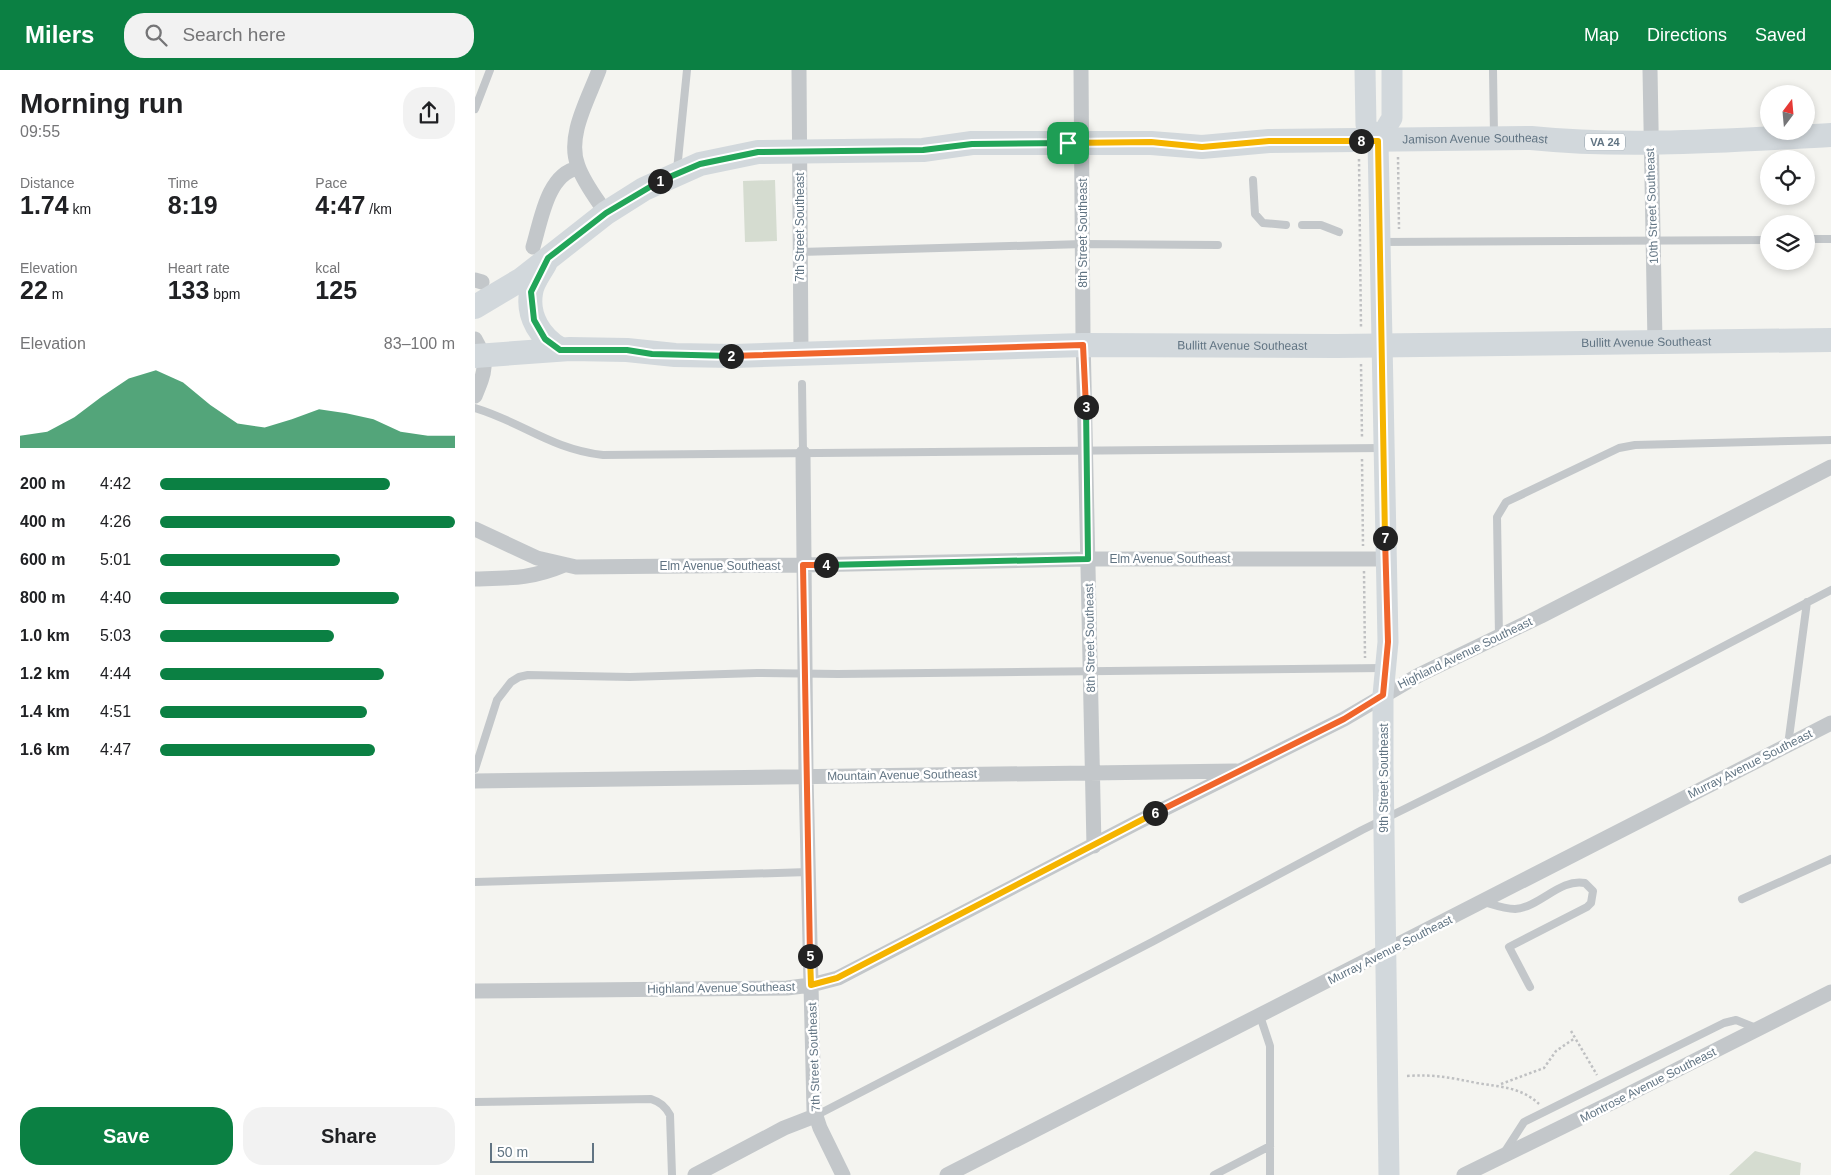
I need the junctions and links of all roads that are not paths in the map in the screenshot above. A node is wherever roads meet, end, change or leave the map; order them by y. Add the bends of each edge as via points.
1 (490, 70) edge
2 (599, 70) edge
3 (687, 70) edge
4 (799, 70) edge
5 (1081, 70) edge
6 (1365, 70) edge
7 (1392, 70) edge
8 (1493, 70) edge
9 (1650, 70) edge
10 (475, 109) edge
11 (1831, 135) edge
12 (1494, 138) junction
13 (1368, 141) junction
14 (1650, 141) junction
15 (1082, 143) junction
16 (800, 151) junction
17 (578, 168) junction
18 (677, 173) junction
19 (1253, 180) dead end
20 (606, 213) junction
21 (1286, 225) dead end
22 (1302, 225) dead end
23 (1339, 232) dead end
24 (1815, 239) edge
25 (1831, 239) edge
26 (1760, 240) edge
27 (1653, 241) junction
28 (1379, 242) junction
29 (1083, 244) junction
30 (1218, 245) dead end
31 (540, 252) junction
32 (801, 252) junction
33 (475, 307) edge
34 (1831, 340) edge
35 (1655, 342) junction
36 (1083, 345) junction
37 (1371, 345) junction
38 (560, 350) junction
39 (478, 351) edge
40 (652, 354) junction
41 (801, 354) junction
42 (802, 384) dead end
43 (475, 396) edge
44 (475, 408) edge
45 (1831, 440) edge
46 (1383, 448) junction
47 (1086, 450) junction
48 (803, 453) junction
49 (1831, 467) edge
50 (475, 529) edge
51 (1088, 559) junction
52 (1386, 559) junction
53 (564, 565) junction
54 (803, 565) junction
55 (475, 579) edge
56 (1831, 590) edge
57 (1807, 602) junction
58 (1499, 636) junction
59 (1375, 668) junction
60 (1091, 670) junction
61 (805, 674) junction
62 (1383, 695) junction
63 (1831, 723) edge
64 (1789, 745) junction
65 (475, 769) edge
66 (1239, 771) junction
67 (1092, 772) junction
68 (806, 776) junction
69 (475, 781) edge
70 (1383, 820) junction
71 (1094, 846) junction
72 (1831, 860) edge
73 (808, 872) junction
74 (475, 882) edge
75 (1742, 899) dead end
76 (1484, 902) junction
77 (1386, 951) junction
78 (811, 985) junction
79 (1530, 987) dead end
80 (475, 991) edge
81 (1831, 992) edge
82 (1260, 1016) junction
83 (1758, 1029) junction
84 (475, 1102) edge
85 (815, 1116) junction
86 (1270, 1146) junction
87 (1501, 1157) junction
88 (672, 1175) edge
89 (695, 1175) edge
90 (843, 1175) edge
91 (947, 1175) edge
92 (1214, 1175) edge
93 (1270, 1175) edge
94 (1389, 1175) edge
95 (1463, 1175) edge

1 - 10 lane
2 - 17 street via 575,136
3 - 18 lane
4 - 16 street, 7th Street Southeast
5 - 15 street, 8th Street Southeast
6 - 13 street, 9th Street Southeast
7 - 13 street via 1392,118
8 - 12 lane
9 - 14 street, 10th Street Southeast
11 - 14 main road, Jamison Avenue Southeast / VA 24 via 1779,140
12 - 13 main road, Jamison Avenue Southeast / VA 24
12 - 14 main road, Jamison Avenue Southeast / VA 24 via 1571,142
13 - 15 main road, Jamison Avenue Southeast / VA 24 via 1269,141 1202,147 1151,142
13 - 28 street, 9th Street Southeast
14 - 27 street, 10th Street Southeast
15 - 16 main road, Jamison Avenue Southeast / VA 24
15 - 29 street, 8th Street Southeast
16 - 18 main road, Jamison Avenue Southeast / VA 24 via 729,156
16 - 32 street, 7th Street Southeast
17 - 20 street
17 - 31 street via 564,172 558,179 549,199
18 - 20 main road, Jamison Avenue Southeast / VA 24
19 - 21 lane via 1255,214 1263,223
20 - 31 main road, Jamison Avenue Southeast / VA 24
22 - 23 lane via 1321,225
24 - 25 lane
26 - 27 lane
27 - 28 lane
27 - 35 street, 10th Street Southeast
28 - 37 street, 9th Street Southeast
29 - 30 lane
29 - 32 lane
29 - 36 street, 8th Street Southeast
31 - 33 main road, Jamison Avenue Southeast / VA 24 via 501,294
31 - 38 main road via 531,292 532,310 539,331
32 - 41 street, 7th Street Southeast
34 - 35 main road, Bullitt Avenue Southeast
35 - 37 main road, Bullitt Avenue Southeast
36 - 37 main road, Bullitt Avenue Southeast
36 - 41 main road, Bullitt Avenue Southeast
36 - 47 street, 8th Street Southeast
37 - 46 street, 9th Street Southeast
38 - 39 main road, Bullitt Avenue Southeast
38 - 40 main road, Bullitt Avenue Southeast via 627,350
39 - 40 main road, Bullitt Avenue Southeast via 502,360 609,360
39 - 43 street via 485,371
40 - 41 main road, Bullitt Avenue Southeast
42 - 48 lane
44 - 48 lane via 496,414 562,447 585,453
45 - 58 lane via 1619,448 1506,502 1497,517
46 - 47 lane
46 - 52 street, 9th Street Southeast
47 - 48 lane
47 - 51 street, 8th Street Southeast
48 - 54 street, 7th Street Southeast
49 - 58 street, Highland Avenue Southeast
50 - 53 street, Elm Avenue Southeast via 537,558
51 - 52 street, Elm Avenue Southeast
51 - 54 street, Elm Avenue Southeast
51 - 60 street, 8th Street Southeast
52 - 59 street, 9th Street Southeast via 1388,642
53 - 54 street, Elm Avenue Southeast
53 - 55 street, Elm Avenue Southeast via 525,578
54 - 61 street, 7th Street Southeast
56 - 57 lane
57 - 64 lane
57 - 70 lane
58 - 62 street, Highland Avenue Southeast
59 - 60 lane
59 - 62 street, 9th Street Southeast
60 - 61 lane
60 - 67 street, 8th Street Southeast
61 - 65 lane via 528,675 511,682 497,700
61 - 68 street, 7th Street Southeast
62 - 66 street, Highland Avenue Southeast via 1344,719
62 - 70 street, 9th Street Southeast
63 - 64 street, Murray Avenue Southeast
64 - 76 street, Murray Avenue Southeast
66 - 67 street, Mountain Avenue Southeast
66 - 71 street, Highland Avenue Southeast
67 - 68 street, Mountain Avenue Southeast
67 - 71 street, 8th Street Southeast
68 - 69 street, Mountain Avenue Southeast
68 - 73 street, 7th Street Southeast
70 - 77 street, 9th Street Southeast
70 - 85 lane
71 - 78 street, Highland Avenue Southeast via 837,978
72 - 75 lane
73 - 74 lane
73 - 78 street, 7th Street Southeast
76 - 77 street, Murray Avenue Southeast
76 - 79 lane via 1513,909 1524,907 1574,882 1585,884 1593,891 1591,903 1587,906 1509,947
77 - 82 street, Murray Avenue Southeast
77 - 94 street, 9th Street Southeast
78 - 80 street, Highland Avenue Southeast
78 - 85 street, 7th Street Southeast
81 - 83 street, Montrose Avenue Southeast
82 - 86 lane via 1270,1046
82 - 91 street, Murray Avenue Southeast
83 - 87 street, Montrose Avenue Southeast
83 - 87 lane via 1736,1020 1724,1023 1525,1122
84 - 88 lane via 651,1098 666,1107 671,1120
85 - 89 street
85 - 90 street, 7th Street Southeast
86 - 92 lane
86 - 93 lane
87 - 95 street, Montrose Avenue Southeast

